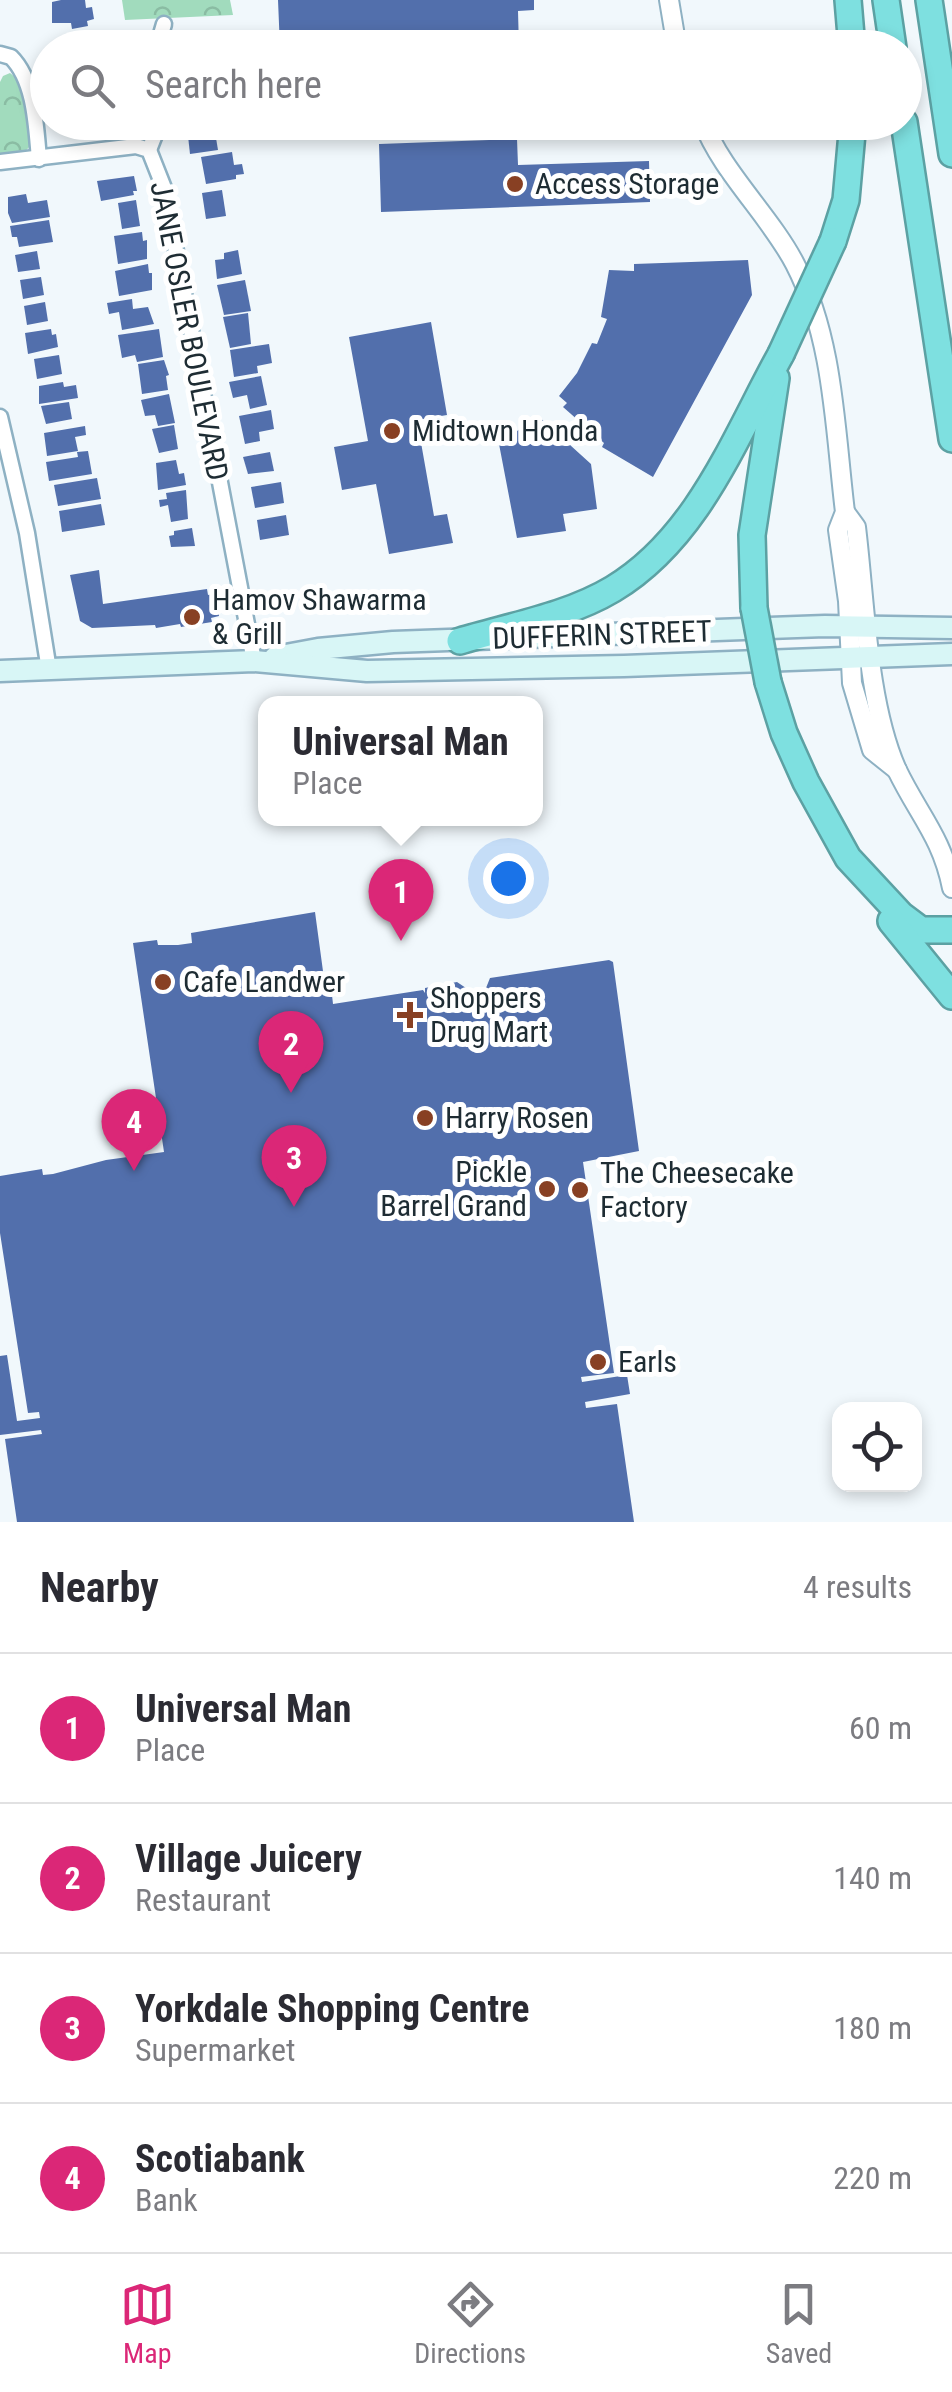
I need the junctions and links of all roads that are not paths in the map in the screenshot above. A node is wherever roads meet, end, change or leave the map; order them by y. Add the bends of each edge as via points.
1 (669, 0) edge
2 (848, 0) edge
3 (886, 0) edge
4 (929, 0) edge
5 (164, 24) dead end
6 (162, 30) edge
7 (673, 30) edge
8 (850, 30) edge
9 (890, 30) edge
10 (0, 54) edge
11 (30, 98) edge
12 (38, 140) edge
13 (153, 140) edge
14 (711, 140) edge
15 (851, 140) edge
16 (907, 140) edge
17 (149, 150) junction
18 (952, 154) edge
19 (39, 159) junction
20 (0, 162) edge
21 (781, 354) junction
22 (0, 417) edge
23 (952, 439) edge
24 (858, 628) junction
25 (952, 628) edge
26 (460, 641) junction
27 (952, 654) edge
28 (861, 657) junction
29 (254, 661) junction
30 (39, 670) junction
31 (0, 672) edge
32 (855, 868) junction
33 (952, 888) edge
34 (952, 930) edge
35 (952, 996) edge

1 - 7 street
2 - 8 highway
3 - 9 highway
4 - 18 highway
5 - 6 street
10 - 11 street via 12,57
12 - 19 street
13 - 17 street
14 - 24 street via 795,264 816,319 845,512 838,530
15 - 21 highway, bridge via 846,200 833,241
16 - 23 highway
17 - 19 street, JANE OSLER BOULEVARD via 136,146
17 - 29 street, JANE OSLER BOULEVARD via 164,188
19 - 20 street, JANE OSLER BOULEVARD
21 - 26 highway via 698,506 659,556 570,608
21 - 32 highway, bridge via 752,535 754,608 784,733
22 - 30 street via 26,533
24 - 25 main road, DUFFERIN STREET
24 - 26 main road, DUFFERIN STREET
24 - 28 street
26 - 29 main road, DUFFERIN STREET via 363,644
27 - 28 main road, DUFFERIN STREET
28 - 29 main road, DUFFERIN STREET via 366,672
28 - 33 street via 856,701 872,750 897,770 941,846
29 - 30 main road, DUFFERIN STREET
30 - 31 main road, DUFFERIN STREET
32 - 34 highway via 921,930
32 - 35 highway via 860,884

